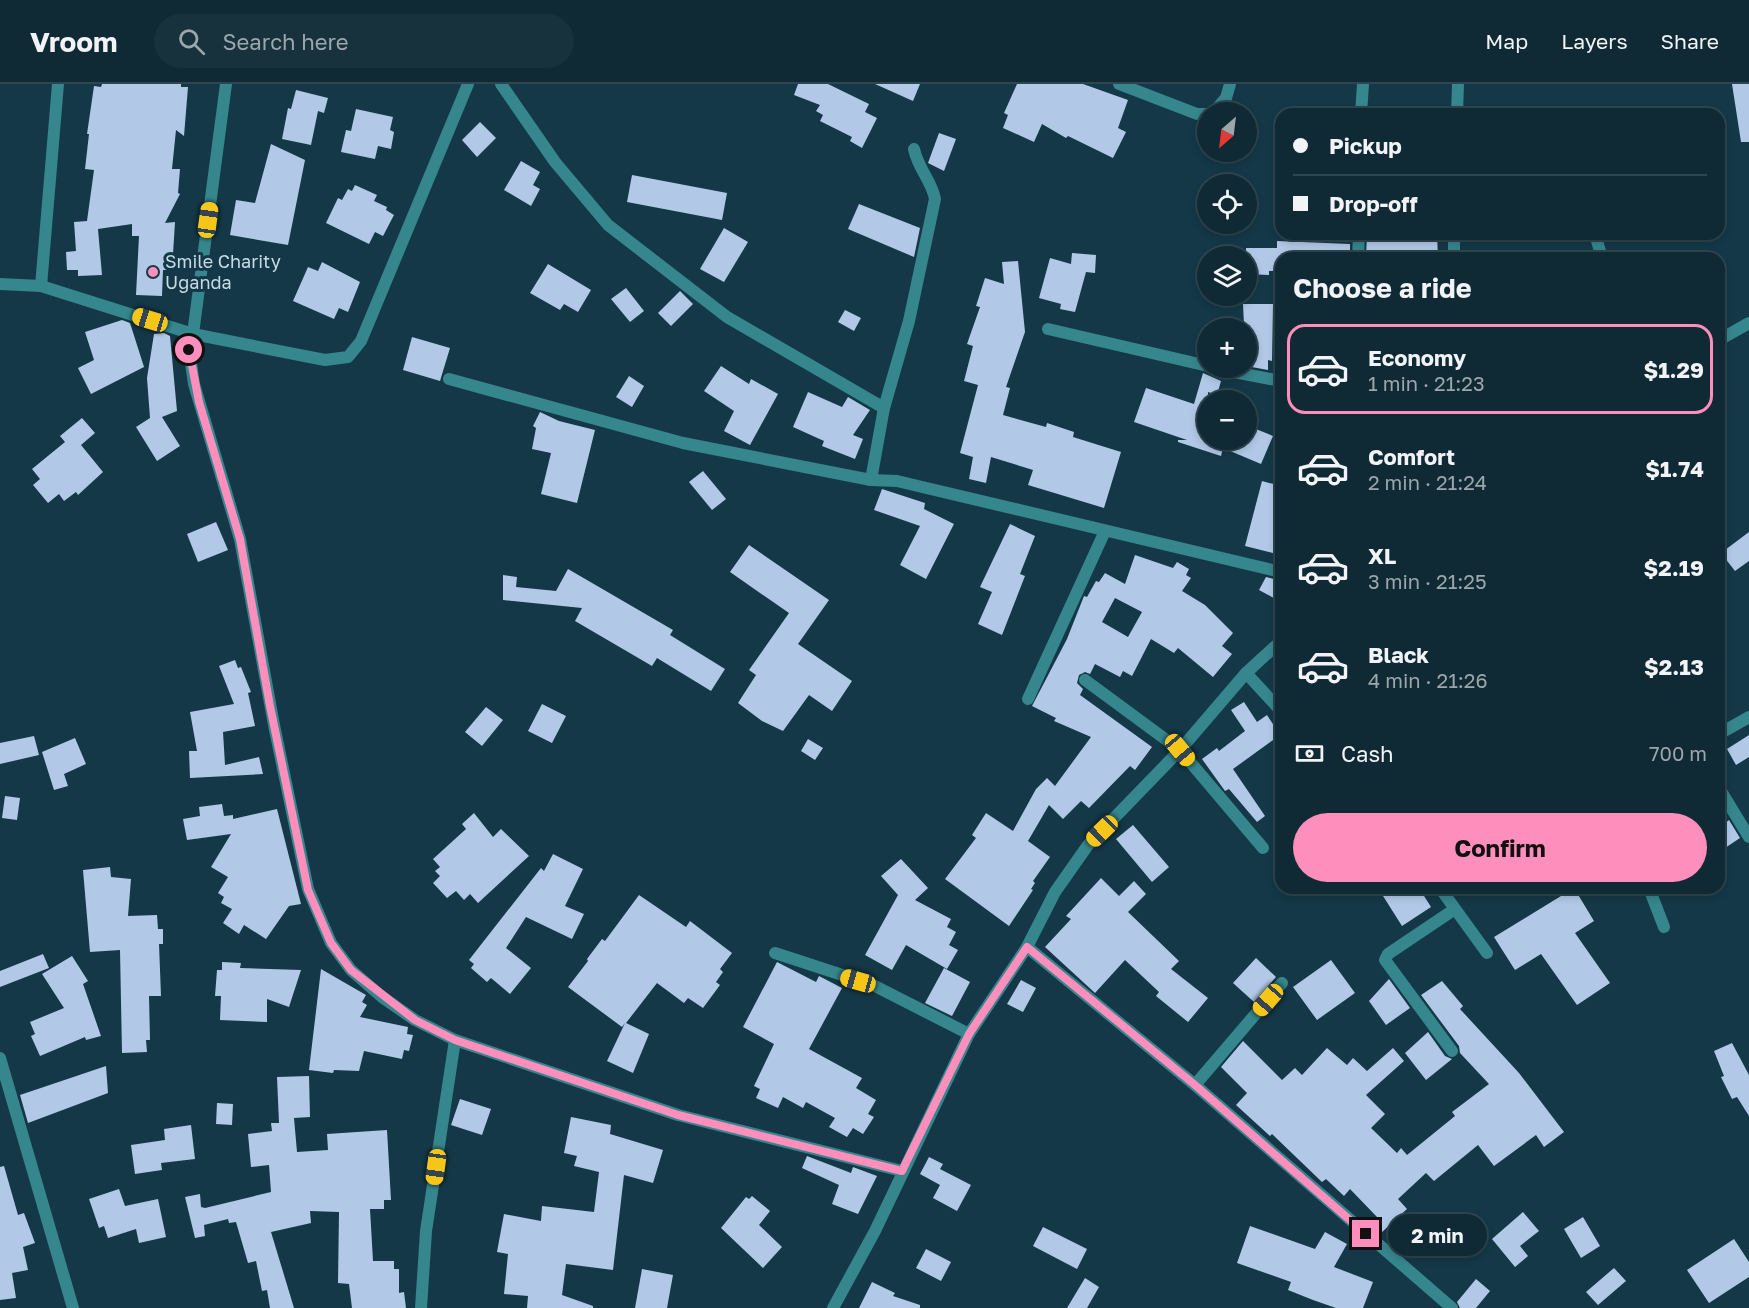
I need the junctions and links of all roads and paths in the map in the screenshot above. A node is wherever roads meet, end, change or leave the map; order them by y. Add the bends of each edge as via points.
1 (58, 84) edge
2 (226, 84) edge
3 (468, 84) edge
4 (501, 84) edge
5 (1119, 84) edge
6 (1230, 84) edge
7 (1363, 84) edge
8 (1458, 84) edge
9 (1223, 102) edge
10 (1361, 108) edge
11 (1458, 108) edge
12 (1197, 114) edge
13 (914, 149) dead end
14 (0, 284) edge
15 (42, 286) junction
16 (1749, 323) edge
17 (1048, 329) dead end
18 (193, 334) junction
19 (1725, 337) edge
20 (1197, 363) edge
21 (1257, 376) edge
22 (449, 379) dead end
23 (1275, 380) edge
24 (884, 408) junction
25 (871, 480) junction
26 (1105, 531) junction
27 (1275, 571) edge
28 (1275, 646) edge
29 (1246, 673) junction
30 (1085, 680) dead end
31 (1029, 699) dead end
32 (1275, 704) edge
33 (1749, 717) edge
34 (1725, 731) edge
35 (1180, 750) junction
36 (1725, 798) edge
37 (1749, 837) edge
38 (1263, 848) dead end
39 (1444, 894) edge
40 (1651, 894) edge
41 (1455, 909) junction
42 (1664, 927) dead end
43 (1027, 947) junction
44 (775, 953) dead end
45 (1487, 953) dead end
46 (1282, 983) dead end
47 (969, 1034) junction
48 (455, 1040) junction
49 (1452, 1051) dead end
50 (0, 1058) edge
51 (1195, 1085) junction
52 (902, 1171) junction
53 (73, 1308) edge
54 (421, 1308) edge
55 (833, 1308) edge
56 (1452, 1308) edge

1 - 15 street
2 - 18 street
3 - 18 street via 355,351 340,360 325,360
4 - 24 street via 565,176 608,225 712,307
5 - 12 street
6 - 9 street
7 - 10 street
8 - 11 street
13 - 24 street via 919,167 933,186 935,199 909,321
14 - 15 street
15 - 18 street
16 - 19 street
17 - 20 street
18 - 48 street via 189,350 194,384 240,539 308,890 331,943 351,970 415,1020
21 - 23 street
22 - 25 street via 683,443
24 - 25 street
25 - 26 street via 897,481
26 - 27 street
26 - 31 street
28 - 29 street
29 - 32 street
29 - 35 street
30 - 35 street
33 - 34 street
35 - 38 street
35 - 43 street via 1088,844 1055,892
36 - 37 street
39 - 41 street
40 - 42 street
41 - 45 street
41 - 49 street via 1388,954 1385,960
43 - 47 street
43 - 51 street
44 - 47 street via 873,985
46 - 51 street
47 - 52 street
48 - 52 street via 678,1115
48 - 54 street via 426,1231
50 - 53 street
51 - 56 street
52 - 55 street

